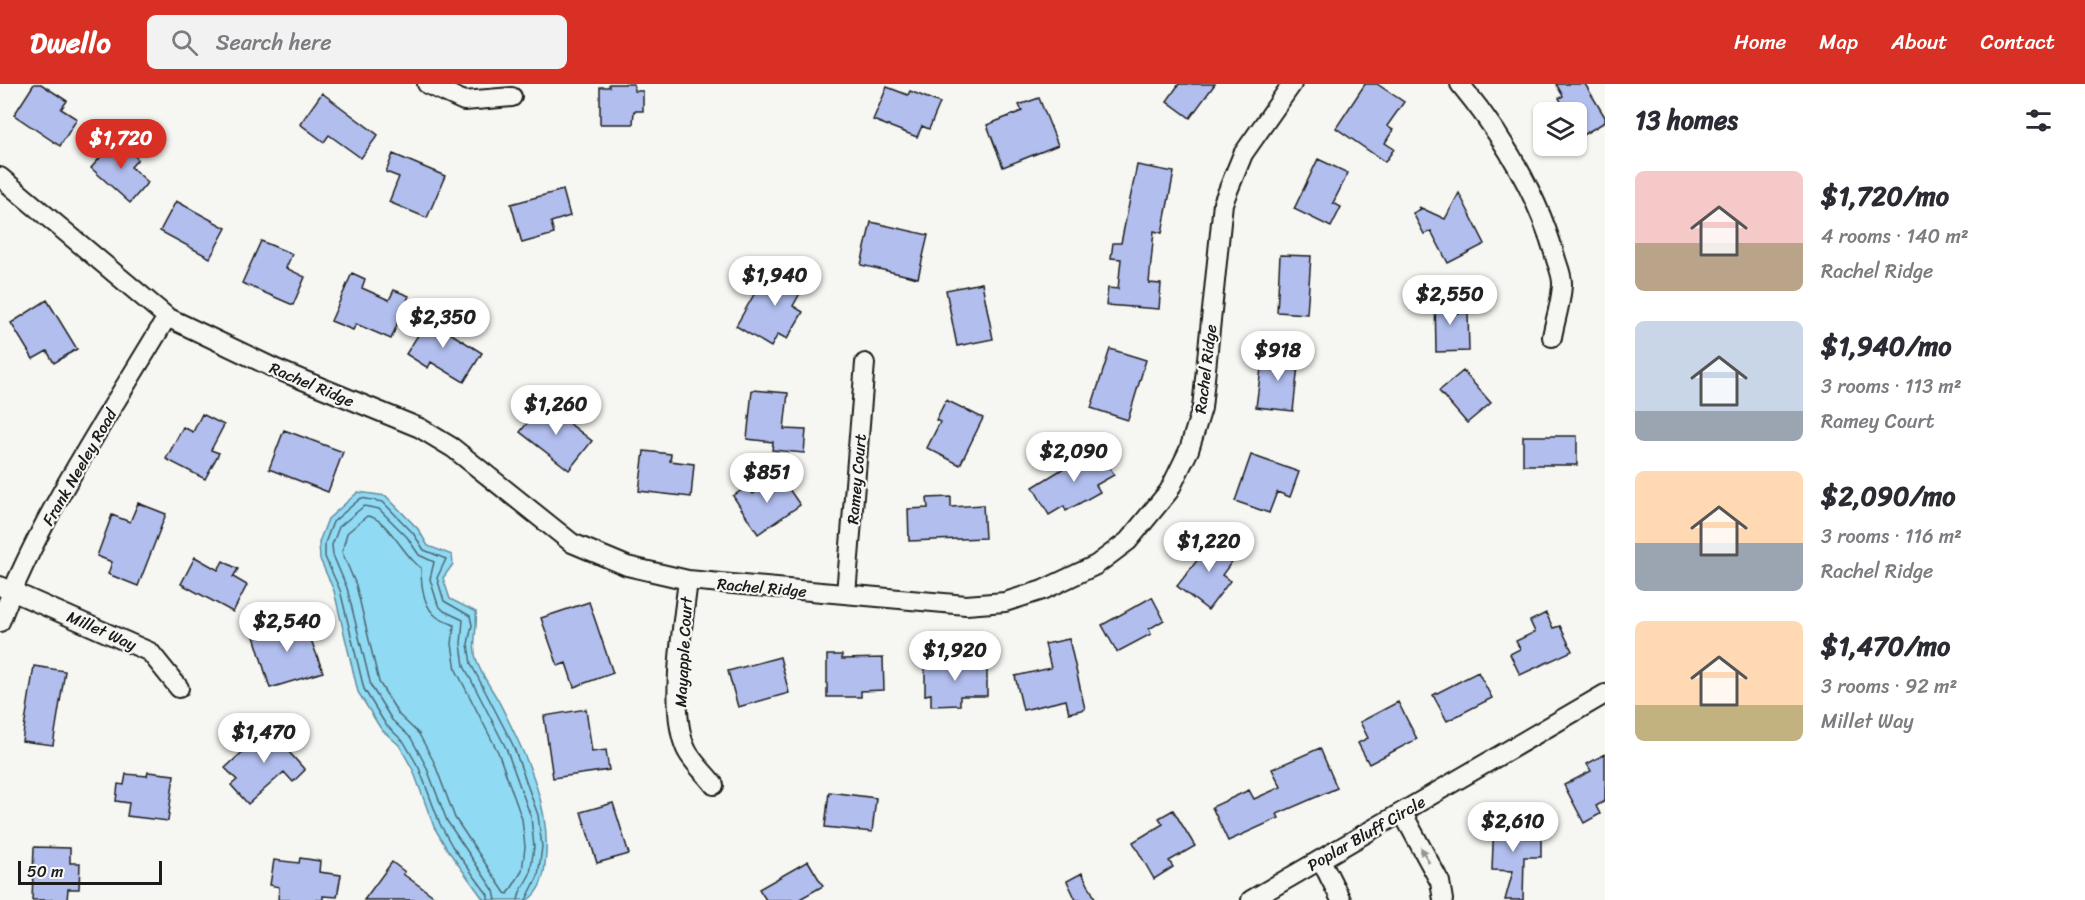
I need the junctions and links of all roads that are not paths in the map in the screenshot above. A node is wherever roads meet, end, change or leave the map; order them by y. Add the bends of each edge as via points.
1 (427, 84) edge
2 (1292, 84) edge
3 (1460, 84) edge
4 (512, 97) dead end
5 (0, 177) edge
6 (167, 317) junction
7 (1552, 337) dead end
8 (865, 363) dead end
9 (688, 580) junction
10 (6, 588) edge
11 (846, 594) junction
12 (0, 622) edge
13 (179, 688) dead end
14 (1605, 694) edge
15 (714, 785) dead end
16 (1402, 812) junction
17 (1321, 860) junction
18 (1251, 900) edge
19 (1341, 900) edge
20 (1443, 900) edge

1 - 4 street via 464,101
2 - 11 street, Rachel Ridge via 1243,154 1223,203 1202,408 1189,450 1169,491 1128,541 1096,565 1005,603 966,605
3 - 7 street via 1510,155 1549,237 1563,282
5 - 6 street, Rachel Ridge
6 - 9 street, Rachel Ridge via 276,369 420,428 453,448 572,543 627,566
6 - 10 street, Frank Neeley Road
8 - 11 street, Ramey Court
9 - 11 street, Rachel Ridge
9 - 15 street, Mayapple Court via 680,651 681,724 686,750
10 - 12 street, Frank Neeley Road
10 - 13 street, Millet Way via 150,652
14 - 16 street, Poplar Bluff Circle
16 - 17 street, Poplar Bluff Circle
20 -> 16 street via 1440,882
17 - 18 street, Poplar Bluff Circle
17 - 19 street

